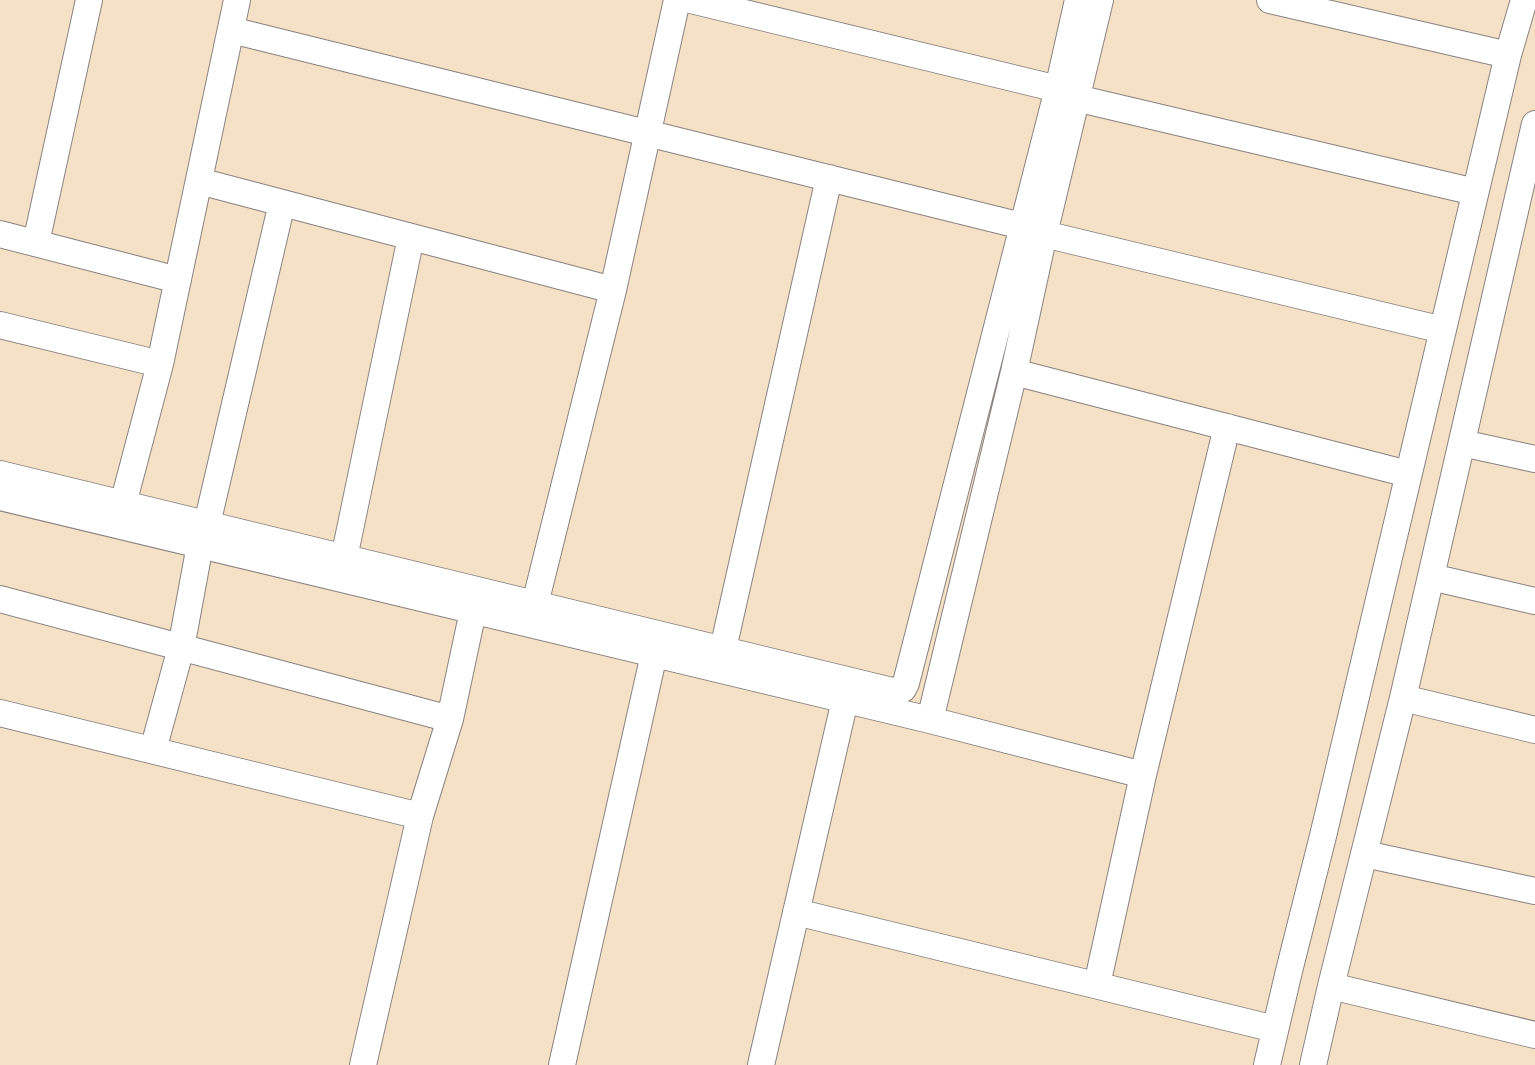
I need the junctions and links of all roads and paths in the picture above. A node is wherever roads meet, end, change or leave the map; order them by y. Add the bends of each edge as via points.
1 (89, 0) edge
2 (237, 0) edge
3 (677, 0) edge
4 (691, 0) edge
5 (1078, 0) edge
6 (1100, 0) edge
7 (1270, 0) edge
8 (1524, 0) edge
9 (231, 30) junction
10 (1508, 55) junction
11 (1067, 93) junction
12 (1535, 124) edge
13 (647, 133) junction
14 (829, 178) junction
15 (199, 181) junction
16 (1475, 192) junction
17 (282, 203) junction
18 (1526, 206) edge
19 (1033, 230) junction
20 (0, 234) edge
21 (411, 237) junction
22 (36, 243) junction
23 (178, 280) junction
24 (613, 290) junction
25 (0, 326) edge
26 (1443, 330) junction
27 (160, 364) junction
28 (1014, 372) junction
29 (1227, 427) junction
30 (1462, 443) junction
31 (1535, 459) edge
32 (0, 474) edge
33 (1408, 474) junction
34 (0, 497) edge
35 (123, 504) junction
36 (203, 535) junction
37 (344, 558) junction
38 (1431, 578) junction
39 (0, 599) edge
40 (1535, 601) edge
41 (535, 603) junction
42 (473, 611) junction
43 (181, 648) junction
44 (723, 649) junction
45 (654, 654) junction
46 (1403, 698) junction
47 (845, 700) junction
48 (0, 713) edge
49 (450, 719) junction
50 (930, 720) junction
51 (1535, 730) edge
52 (153, 750) junction
53 (1143, 775) junction
54 (420, 816) junction
55 (1365, 854) junction
56 (1535, 891) edge
57 (796, 912) junction
58 (1096, 985) junction
59 (1331, 986) junction
60 (1275, 1029) junction
61 (1535, 1035) edge
62 (363, 1065) edge
63 (562, 1065) edge
64 (762, 1065) edge
65 (1267, 1065) edge
66 (1313, 1065) edge

1 - 22 street
2 - 9 street
3 - 13 street
4 - 11 street
5 - 11 street
6 - 11 street
7 - 10 street
8 - 10 street
9 - 13 street
9 - 15 street
10 - 16 street
11 - 16 street
11 - 19 street
12 - 18 street
13 - 14 street
13 - 24 street
14 - 19 street
14 - 44 street
15 - 17 street
15 - 23 street
16 - 26 street
17 - 21 street
17 - 36 street
18 - 30 street
19 - 26 street
19 - 28 street
19 - 44 street via 903,689 892,692
20 - 22 street
21 - 24 street
21 - 37 street
22 - 23 street
23 - 27 street
24 - 41 street
25 - 27 street
26 - 33 street
27 - 35 street
28 - 29 street
28 - 50 street
29 - 33 street
29 - 53 street
30 - 31 street
30 - 38 street
32 - 35 street
33 - 60 street
34 - 36 street
35 - 36 street
36 - 37 street
36 - 42 street
36 - 43 street
37 - 41 street
38 - 40 street
38 - 46 street
39 - 43 street
41 - 44 street
42 - 45 street
42 - 49 street
43 - 49 street
43 - 52 street
45 - 47 street
45 - 63 street
46 - 51 street
46 - 55 street
47 - 50 street
47 - 57 street
48 - 52 street
49 - 54 street
50 - 53 street
52 - 54 street
53 - 58 street
54 - 62 street
55 - 56 street
55 - 59 street
57 - 58 street
57 - 64 street
58 - 60 street
59 - 61 street
59 - 66 street
60 - 65 street

